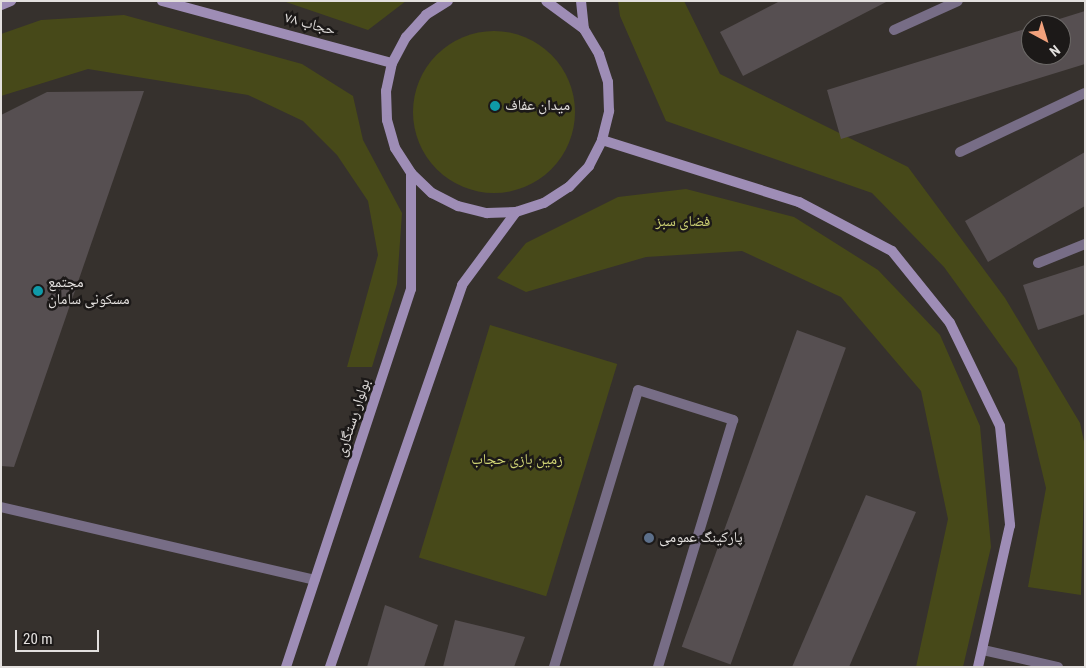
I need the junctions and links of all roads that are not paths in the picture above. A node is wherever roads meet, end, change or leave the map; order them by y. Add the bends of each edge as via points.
1 (11, 1) edge
2 (162, 1) edge
3 (448, 1) edge
4 (546, 1) edge
5 (581, 1) edge
6 (958, 1) edge
7 (1, 5) edge
8 (584, 30) junction
9 (894, 30) dead end
10 (392, 63) junction
11 (1085, 94) edge
12 (602, 140) junction
13 (960, 152) dead end
14 (411, 173) junction
15 (516, 212) junction
16 (1085, 244) edge
17 (1038, 263) dead end
18 (1, 507) edge
19 (315, 580) junction
20 (983, 650) junction
21 (286, 667) edge
22 (330, 667) edge
23 (554, 667) edge
24 (658, 667) edge
25 (978, 667) edge
26 (1058, 667) edge

1 - 7 street
2 - 10 street, حجاب ۷۸
3 - 10 street via 413,30
4 - 8 street
5 - 8 street
6 - 9 street
8 - 12 street via 599,54 608,82 609,112
10 - 14 street via 386,91 387,120 395,148
11 - 13 street
12 - 15 street via 589,166 569,187 544,203
12 - 20 street via 799,202 883,247 950,323 1000,426 1010,525
14 - 15 street via 432,193 458,206 487,213
14 - 19 street, بولوار رستگاری via 411,289
15 - 22 street via 462,285
16 - 17 street
18 - 19 street
19 - 21 street, بولوار رستگاری
20 - 25 street
20 - 26 street
23 - 24 street via 638,390 734,420

